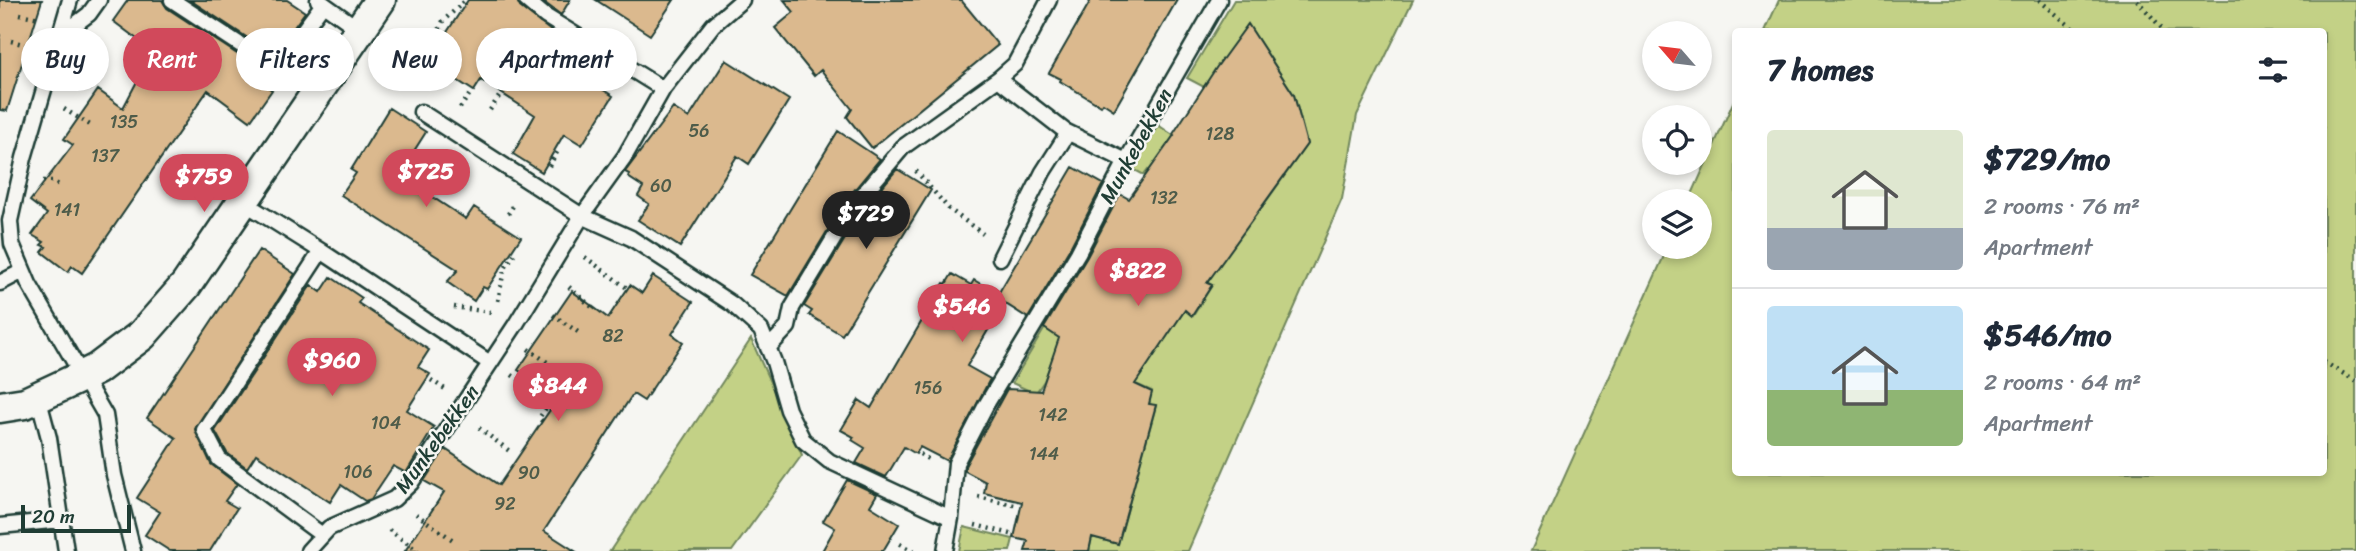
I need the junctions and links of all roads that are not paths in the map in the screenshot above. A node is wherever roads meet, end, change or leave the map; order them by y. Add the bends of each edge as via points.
1 (70, 0) edge
2 (99, 0) edge
3 (172, 0) edge
4 (380, 0) edge
5 (526, 0) edge
6 (742, 0) edge
7 (1049, 0) edge
8 (1219, 0) edge
9 (320, 2) edge
10 (62, 28) edge
11 (71, 28) edge
12 (360, 30) junction
13 (998, 79) junction
14 (663, 89) junction
15 (44, 91) edge
16 (421, 112) dead end
17 (1065, 131) junction
18 (1126, 161) junction
19 (243, 202) junction
20 (582, 216) junction
21 (321, 251) junction
22 (1002, 254) road end
23 (23, 271) junction
24 (0, 283) edge
25 (768, 348) junction
26 (490, 363) junction
27 (83, 376) junction
28 (38, 397) junction
29 (0, 407) edge
30 (951, 518) junction
31 (61, 520) junction
32 (0, 526) edge
33 (322, 535) junction
34 (66, 551) edge
35 (133, 551) edge
36 (309, 551) edge
37 (945, 551) edge

1 - 10 lane
2 - 11 lane
3 - 9 lane via 262,59 280,62
4 - 12 street
5 - 14 lane
6 - 14 lane, Munkebekken via 713,25
7 - 13 lane via 1015,64
8 - 18 lane, Munkebekken
9 - 12 lane
12 - 19 street
13 - 17 lane
13 - 25 lane via 903,147 854,205 792,308 788,327
14 - 20 lane, Munkebekken via 625,156
15 - 23 lane via 10,221 12,244
16 - 20 lane
17 - 18 lane
17 - 22 lane
18 - 30 lane, Munkebekken via 956,463
19 - 21 lane, Munkebekken
19 - 27 street via 186,285 142,335
20 - 25 lane via 631,238 733,304 761,330
20 - 26 lane, Munkebekken
21 - 26 lane, Munkebekken
21 - 33 lane via 204,430 219,459
23 - 24 lane
23 - 27 lane
25 - 30 lane via 803,440 829,461
26 - 33 lane, Munkebekken via 411,483 394,499
27 - 28 street
27 - 35 lane via 105,415
28 - 29 street
28 - 31 lane
30 - 37 lane, Munkebekken
31 - 32 lane
31 - 34 lane
33 - 36 lane, Munkebekken

